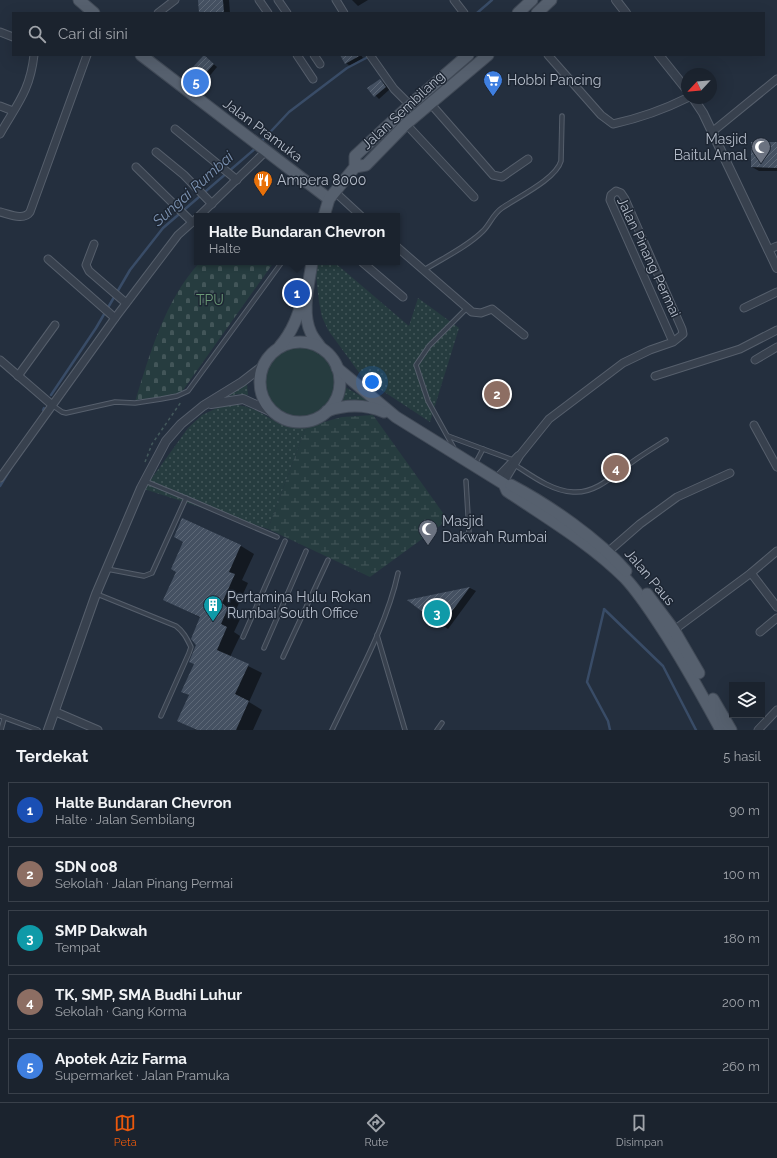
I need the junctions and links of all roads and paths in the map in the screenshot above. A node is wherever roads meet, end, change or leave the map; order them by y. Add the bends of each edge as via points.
1 (79, 0) edge
2 (175, 0) edge
3 (259, 0) edge
4 (278, 0) edge
5 (336, 0) edge
6 (454, 0) edge
7 (532, 0) edge
8 (551, 0) edge
9 (616, 0) edge
10 (93, 12) edge
11 (159, 12) edge
12 (267, 12) edge
13 (286, 12) edge
14 (343, 12) edge
15 (463, 12) edge
16 (519, 12) edge
17 (538, 12) edge
18 (625, 12) edge
19 (0, 32) edge
20 (12, 37) edge
21 (34, 56) edge
22 (87, 56) edge
23 (142, 56) edge
24 (297, 56) edge
25 (315, 56) edge
26 (467, 56) edge
27 (487, 56) edge
28 (549, 56) edge
29 (660, 56) edge
30 (371, 57) edge
31 (320, 64) dead end
32 (313, 79) dead end
33 (777, 80) edge
34 (681, 83) edge
35 (681, 101) edge
36 (430, 103) junction
37 (410, 104) junction
38 (696, 104) edge
39 (0, 106) edge
40 (13, 111) junction
41 (562, 116) dead end
42 (406, 124) junction
43 (175, 129) dead end
44 (712, 132) junction
45 (0, 134) edge
46 (266, 151) junction
47 (156, 152) dead end
48 (528, 159) dead end
49 (359, 163) junction
50 (136, 167) dead end
51 (234, 177) junction
52 (332, 196) junction
53 (474, 197) dead end
54 (212, 204) junction
55 (0, 212) edge
56 (202, 213) edge
57 (325, 213) edge
58 (358, 213) edge
59 (194, 218) edge
60 (194, 221) edge
61 (94, 244) dead end
62 (777, 246) edge
63 (400, 250) edge
64 (768, 250) junction
65 (651, 256) junction
66 (48, 259) dead end
67 (638, 262) junction
68 (280, 265) edge
69 (312, 265) edge
70 (366, 265) edge
71 (777, 268) edge
72 (423, 270) junction
73 (310, 274) junction
74 (777, 292) edge
75 (403, 297) dead end
76 (126, 303) junction
77 (467, 308) junction
78 (744, 308) dead end
79 (112, 316) junction
80 (55, 325) dead end
81 (777, 330) edge
82 (524, 335) dead end
83 (673, 342) junction
84 (777, 347) edge
85 (278, 348) junction
86 (322, 349) junction
87 (0, 360) edge
88 (754, 360) dead end
89 (264, 364) junction
90 (337, 368) junction
91 (18, 376) junction
92 (655, 376) dead end
93 (51, 404) junction
94 (202, 406) junction
95 (327, 411) junction
96 (274, 413) junction
97 (396, 417) junction
98 (754, 425) dead end
99 (448, 436) junction
100 (666, 440) dead end
101 (483, 449) junction
102 (457, 454) junction
103 (514, 463) junction
104 (475, 465) junction
105 (777, 467) edge
106 (730, 473) dead end
107 (0, 478) edge
108 (466, 481) dead end
109 (145, 482) junction
110 (501, 482) junction
111 (186, 498) junction
112 (277, 537) dead end
113 (453, 537) dead end
114 (285, 541) dead end
115 (306, 551) dead end
116 (609, 551) junction
117 (777, 551) edge
118 (328, 560) dead end
119 (107, 569) junction
120 (398, 573) dead end
121 (752, 574) junction
122 (96, 594) junction
123 (777, 607) edge
124 (777, 618) edge
125 (674, 630) junction
126 (760, 632) dead end
127 (376, 635) junction
128 (243, 637) dead end
129 (264, 648) dead end
130 (283, 657) dead end
131 (777, 710) edge
132 (56, 712) junction
133 (0, 716) edge
134 (161, 716) dead end
135 (4, 719) junction
136 (442, 723) dead end
137 (1, 730) edge
138 (38, 730) edge
139 (48, 730) edge
140 (98, 730) edge
141 (332, 730) edge
142 (405, 730) edge
143 (437, 730) edge
144 (721, 730) edge
145 (731, 730) edge
146 (758, 730) edge

1 - 10 main road
2 - 11 street
3 - 12 street
4 - 13 street
5 - 14 street
6 - 15 street
7 - 16 main road
8 - 17 main road
9 - 18 street
19 - 20 street
21 - 40 street via 32,75 22,99
22 - 55 street via 28,216
23 - 46 main road, Jalan Pramuka
24 - 32 street
25 - 31 street
26 - 37 main road, Jalan Sembilang
27 - 36 main road, Jalan Sembilang
28 - 35 street via 601,115 613,124 638,119
29 - 34 street
30 - 37 street via 394,88
33 - 44 street
36 - 42 main road, Jalan Sembilang
36 - 48 street via 493,175 502,177
37 - 49 main road, Jalan Sembilang
38 - 44 street
39 - 40 street
40 - 45 street
41 - 72 lane via 559,168 503,208 491,218 484,230
42 - 49 main road, Jalan Sembilang
42 - 53 street
43 - 51 street
44 - 64 street
46 - 51 street
46 - 52 main road, Jalan Pramuka
47 - 54 street via 184,175
49 - 52 main road, Jalan Sembilang
50 - 59 street via 185,215
51 - 54 street
52 - 57 main road, Jalan Sembilang
52 - 58 street
54 - 56 street
60 - 76 street via 178,235
61 - 76 street via 86,265 89,271
62 - 64 street
63 - 72 street
64 - 71 street
65 - 67 street
65 - 67 street, Jalan Pinang Permai via 625,199 616,191 610,200
65 - 83 street, Jalan Pinang Permai via 682,329 682,337
66 - 79 street
67 - 83 street, Jalan Pinang Permai
68 - 93 lane via 188,391 161,399 135,403 115,402 66,413
69 - 73 main road
70 - 75 street
72 - 77 street
73 - 85 main road via 296,322
73 - 86 main road via 307,319 311,333
74 - 78 street
76 - 79 street
77 - 82 street via 477,313 492,309
77 - 99 lane via 429,346 416,366 428,401
79 - 93 street
80 - 91 street
81 - 92 street via 734,351
83 - 103 street via 623,363 549,419
84 - 88 street
85 - 86 main road via 299,342
85 - 89 main road via 270,354
86 - 90 main road via 331,357
87 - 91 street
89 - 94 street via 242,382
89 - 96 main road via 260,386
90 - 95 main road via 338,392 334,403
90 - 97 main road, Jalan Paus via 353,384
91 - 93 street
93 - 107 street
94 - 96 street via 243,399
94 - 109 street via 166,441
95 - 96 main road via 319,417 300,422
95 - 97 main road, Jalan Paus via 357,405
97 - 102 main road, Jalan Paus
98 - 105 street
99 - 101 lane
99 - 102 lane
100 - 103 lane via 609,480 590,489 574,492 546,484
101 - 103 lane
101 - 104 lane
102 - 104 main road, Jalan Paus
103 - 110 street
104 - 110 main road, Jalan Paus
106 - 116 street via 677,497
108 - 113 lane via 469,532 467,536
109 - 111 lane
109 - 119 street
110 - 116 main road, Jalan Paus via 523,492
110 - 144 main road, Jalan Paus via 507,491 602,556 643,599 696,683
111 - 112 lane
111 - 119 lane via 152,573 144,576
114 - 128 lane
115 - 129 lane
116 - 125 main road, Jalan Paus via 649,595
117 - 121 street
118 - 130 lane
119 - 122 street
120 - 127 lane
121 - 123 street
121 - 125 street
122 - 132 street
122 - 134 lane via 176,626 183,632 191,647
124 - 126 street
125 - 145 main road, Jalan Paus
127 - 141 lane
127 - 142 lane
131 - 146 street
132 - 139 street
132 - 140 street
133 - 135 lane
135 - 137 lane
135 - 138 lane
136 - 143 lane

